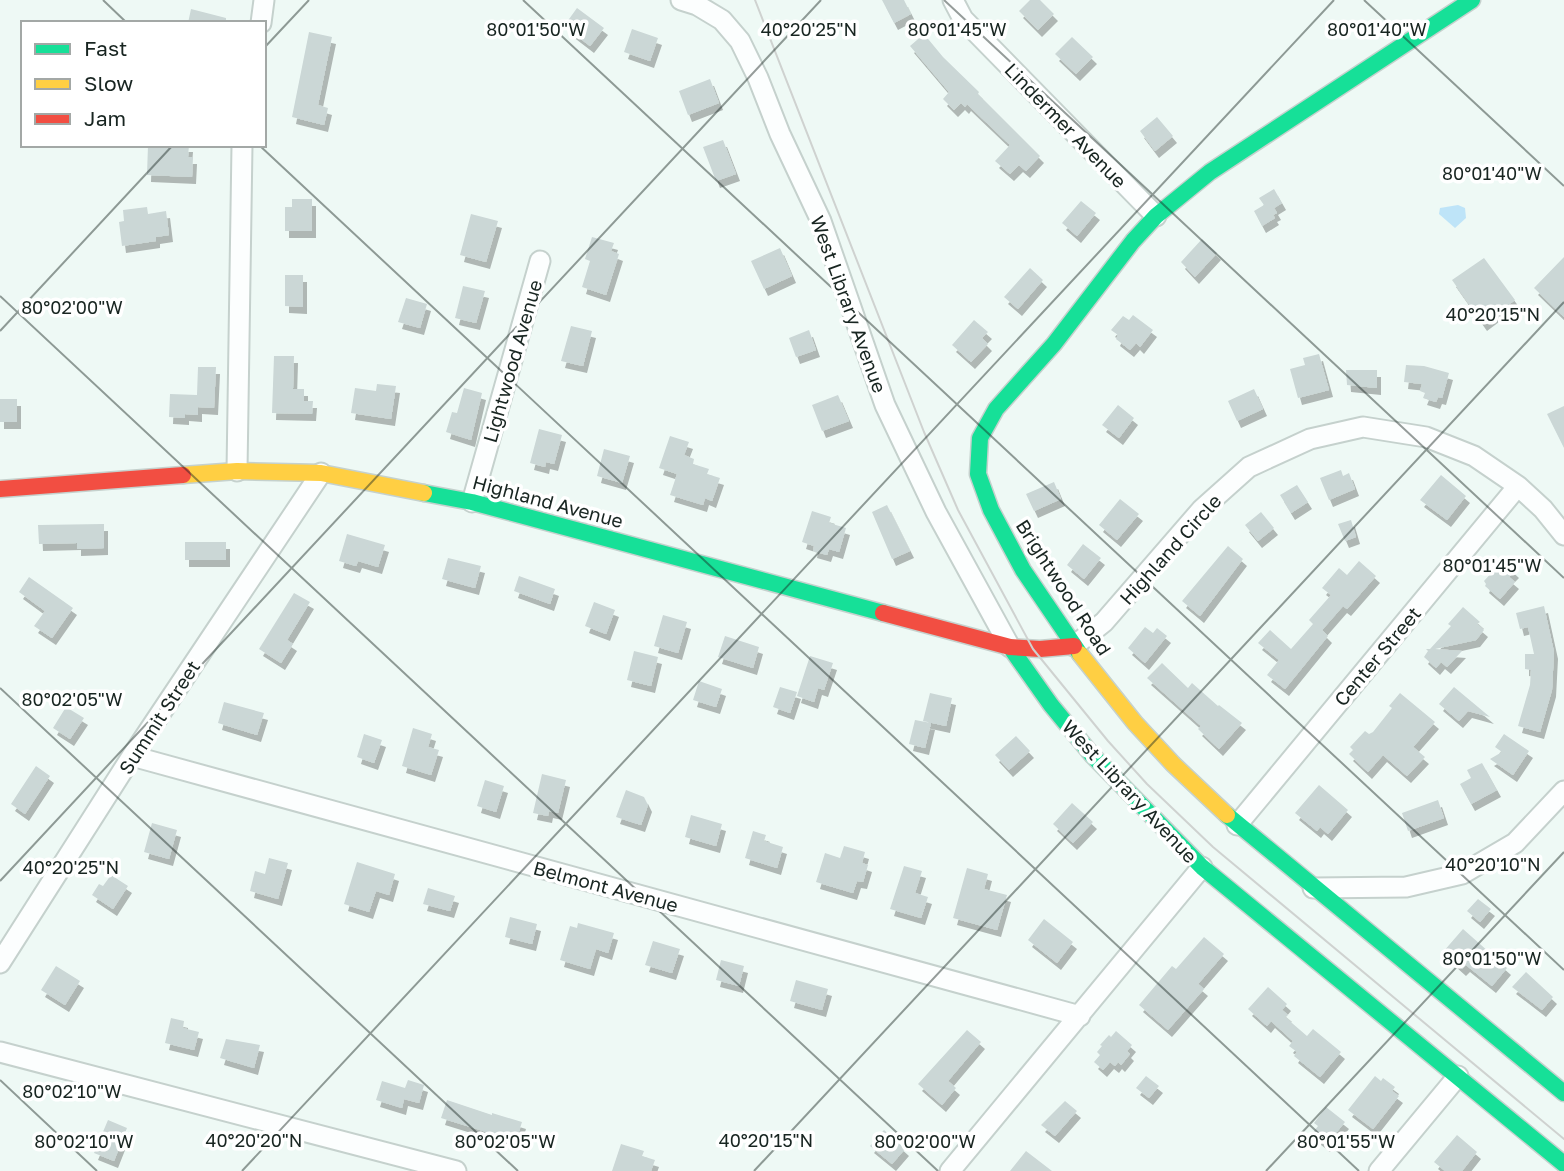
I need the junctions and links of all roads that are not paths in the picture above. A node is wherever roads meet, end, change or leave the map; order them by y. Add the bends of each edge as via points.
1 (264, 0) edge
2 (681, 0) edge
3 (953, 0) edge
4 (1472, 0) edge
5 (261, 21) edge
6 (242, 147) edge
7 (1156, 216) junction
8 (540, 261) dead end
9 (237, 471) junction
10 (321, 472) junction
11 (1518, 486) junction
12 (0, 489) edge
13 (472, 502) junction
14 (1564, 535) edge
15 (1074, 646) junction
16 (1010, 647) junction
17 (132, 756) junction
18 (1564, 791) edge
19 (1237, 825) junction
20 (1202, 867) junction
21 (1313, 888) junction
22 (0, 963) edge
23 (1080, 1016) junction
24 (0, 1052) edge
25 (1458, 1076) junction
26 (1564, 1093) edge
27 (1564, 1164) edge
28 (456, 1171) edge
29 (950, 1171) edge
30 (1379, 1171) edge

1 - 5 street
2 - 16 street, West Library Avenue via 722,20 740,41 821,221 885,405 936,512
3 - 7 street, Lindermer Avenue via 963,19
4 - 7 street, Brightwood Road via 1210,172
6 - 9 street
7 - 15 street, Brightwood Road via 996,410 980,438 978,474 991,510 1023,570
8 - 13 street, Lightwood Avenue
9 - 10 street, Highland Avenue
9 - 12 street, Highland Avenue
10 - 13 street, Highland Avenue
10 - 17 street, Summit Street
11 - 14 street, Highland Circle
11 - 15 street, Highland Circle via 1474,456 1426,437 1363,427 1310,439 1249,467 1202,509 1104,622
11 - 19 street, Center Street
13 - 16 street, Highland Avenue
15 - 16 street, Highland Avenue
15 - 19 street, Brightwood Road via 1135,723
16 - 20 street, West Library Avenue via 1092,755
17 - 22 street, Summit Street
17 - 23 street, Belmont Avenue
18 - 21 street via 1515,843 1462,874 1406,887
19 - 21 street, Brightwood Road
20 - 23 street
20 - 25 street, West Library Avenue
21 - 26 street, Brightwood Road
23 - 29 street
24 - 28 street
25 - 27 street, West Library Avenue
25 - 30 street

